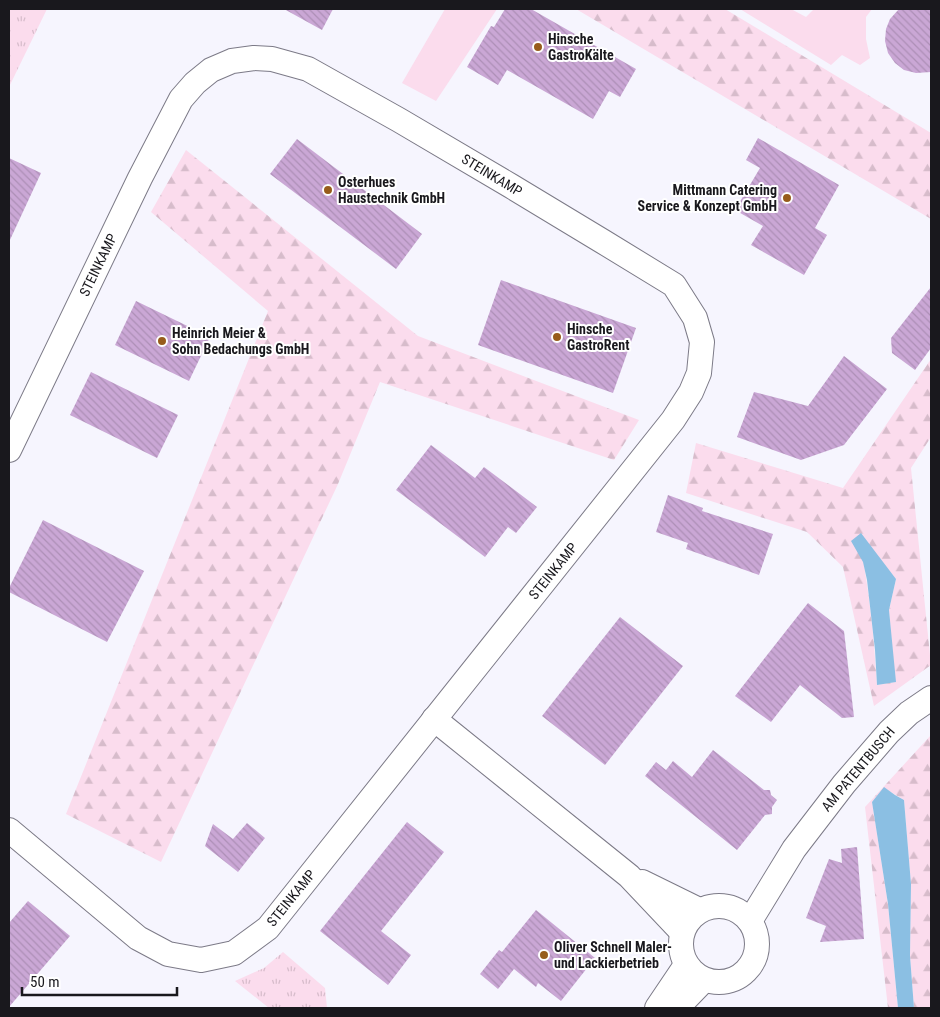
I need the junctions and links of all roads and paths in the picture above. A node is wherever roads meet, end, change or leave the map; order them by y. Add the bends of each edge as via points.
1 (9, 450) edge
2 (931, 698) edge
3 (434, 719) junction
4 (9, 830) edge
5 (629, 876) junction
6 (699, 910) junction
7 (741, 914) junction
8 (681, 931) junction
9 (686, 965) junction
10 (704, 980) junction
11 (657, 1008) edge
12 (677, 1008) edge

1 - 3 street, STEINKAMP via 140,178 182,99 211,70 232,61 272,59 308,69 674,285 695,318 702,342 699,373 691,392 673,420
2 - 7 street, AM PATENTBUSCH via 889,732
3 - 4 street, STEINKAMP via 268,928 234,953 201,960 168,954 138,938
3 - 5 street
5 - 6 street
5 - 8 street
6 - 7 street via 721,905
6 - 8 street
7 - 10 street via 756,931 755,956 750,967 729,981
8 - 9 street via 680,948
9 - 10 street
9 - 11 street
10 - 12 street

